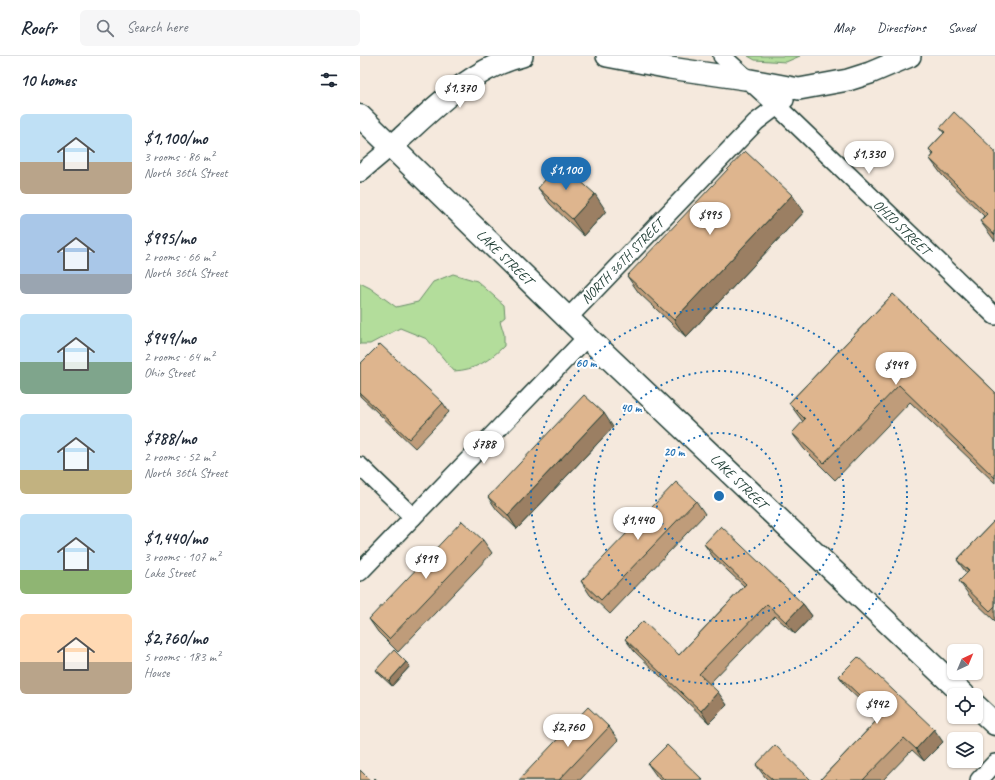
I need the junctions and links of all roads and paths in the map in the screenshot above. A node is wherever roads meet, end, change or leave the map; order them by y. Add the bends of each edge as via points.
1 (522, 56) edge
2 (608, 56) edge
3 (722, 56) edge
4 (910, 56) edge
5 (745, 79) junction
6 (799, 89) junction
7 (777, 106) junction
8 (360, 116) edge
9 (391, 147) junction
10 (360, 173) edge
11 (995, 316) edge
12 (568, 318) junction
13 (587, 337) junction
14 (360, 466) edge
15 (413, 517) junction
16 (360, 572) edge
17 (957, 688) edge
18 (983, 713) edge
19 (995, 724) edge
20 (995, 763) edge
21 (979, 780) edge

1 - 9 street via 492,66 466,82
2 - 5 street
3 - 5 street, OHIO STREET
4 - 6 street via 848,80
5 - 6 street
5 - 7 street, OHIO STREET
6 - 7 street, NORTH 36TH STREET
7 - 11 street, OHIO STREET
7 - 12 street, NORTH 36TH STREET via 756,122
8 - 9 main road, LAKE STREET
9 - 10 street
9 - 12 main road, LAKE STREET
12 - 13 main road, LAKE STREET
13 - 15 street
13 - 17 main road, LAKE STREET
14 - 15 street
15 - 16 street
18 - 19 main road
20 - 21 street

